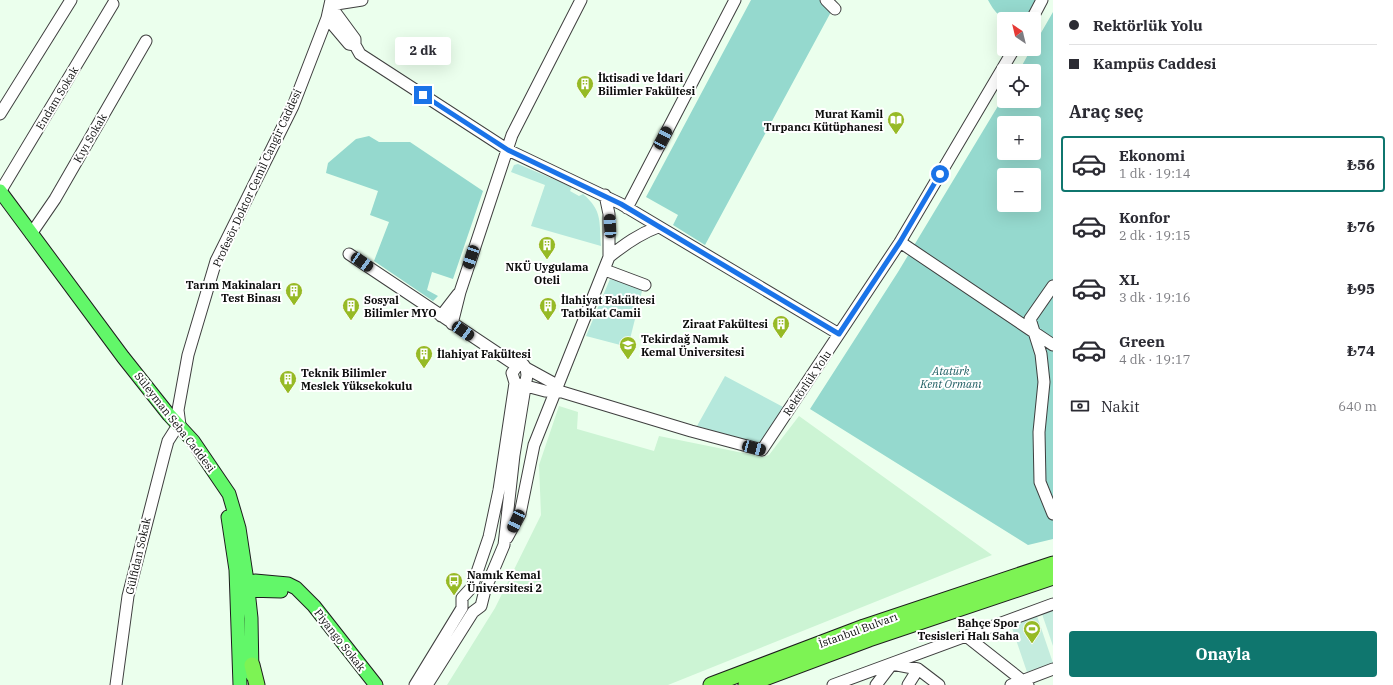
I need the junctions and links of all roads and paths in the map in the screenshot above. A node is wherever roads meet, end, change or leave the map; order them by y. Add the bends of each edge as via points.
1 (70, 0) edge
2 (362, 0) edge
3 (581, 0) edge
4 (735, 0) edge
5 (826, 0) edge
6 (1042, 0) edge
7 (331, 2) edge
8 (113, 4) dead end
9 (835, 9) dead end
10 (1036, 12) edge
11 (327, 18) junction
12 (146, 41) dead end
13 (355, 45) junction
14 (1010, 56) edge
15 (0, 114) edge
16 (508, 150) junction
17 (0, 192) edge
18 (606, 195) junction
19 (627, 208) junction
20 (658, 227) junction
21 (31, 234) junction
22 (900, 242) junction
23 (350, 254) dead end
24 (609, 258) junction
25 (605, 270) junction
26 (645, 285) dead end
27 (1053, 286) edge
28 (460, 292) junction
29 (441, 316) junction
30 (452, 324) junction
31 (1034, 332) junction
32 (839, 334) junction
33 (1053, 345) edge
34 (521, 367) junction
35 (520, 385) junction
36 (556, 388) junction
37 (173, 423) junction
38 (1053, 514) edge
39 (489, 537) junction
40 (505, 540) junction
41 (1053, 564) edge
42 (1053, 577) edge
43 (244, 586) junction
44 (468, 591) junction
45 (482, 599) junction
46 (1053, 604) edge
47 (462, 608) junction
48 (473, 612) junction
49 (966, 636) junction
50 (892, 664) junction
51 (252, 665) junction
52 (918, 669) junction
53 (1053, 669) edge
54 (421, 674) junction
55 (376, 683) edge
56 (1017, 684) edge
57 (116, 685) edge
58 (240, 685) edge
59 (253, 685) edge
60 (257, 685) edge
61 (411, 685) edge
62 (415, 685) edge
63 (427, 685) edge
64 (711, 685) edge
65 (746, 685) edge
66 (833, 685) edge
67 (876, 685) edge
68 (908, 685) edge
69 (939, 685) edge

1 - 15 street
2 - 7 street
3 - 16 street via 520,118
4 - 19 street
5 - 9 street
6 - 10 street
7 - 11 street, Profesör Doktor Cemil Cangir Caddesi
7 - 13 street via 355,39
8 - 17 street, Endam Sokak
11 - 13 street via 349,44
11 - 37 street, Profesör Doktor Cemil Cangir Caddesi via 293,106 216,261 188,355 178,410
12 - 21 street, Kıyı Sokak via 55,199
13 - 16 street via 360,54
14 - 22 street, Rektörlük Yolu
16 - 18 street
16 - 28 street
17 - 21 main road, Süleyman Seba Caddesi
18 - 19 street
18 - 24 street via 609,214
19 - 20 street
20 - 24 street via 622,246
20 - 32 street
21 - 37 main road, Süleyman Seba Caddesi
22 - 31 street
22 - 32 street, Rektörlük Yolu
23 - 29 street
24 - 25 street
25 - 26 street
25 - 36 street
27 - 31 street via 1030,319
28 - 29 street
28 - 30 street
29 - 30 street
30 - 34 street
31 - 33 street
31 - 38 street via 1041,354 1044,382 1039,432 1040,482
32 - 36 street, Rektörlük Yolu via 762,450
34 - 35 street via 527,375
34 - 36 street
35 - 36 street via 545,391
35 - 39 street
35 - 40 street
36 - 40 street via 534,444 520,514
37 - 43 main road, Süleyman Seba Caddesi via 223,501
37 - 57 street, Gülfidan Sokak via 128,596
39 - 40 street
39 - 44 street
40 - 45 street
41 - 64 highway, İstanbul Bulvarı via 864,627
42 - 65 highway, İstanbul Bulvarı via 869,639
43 - 51 main road
43 - 55 main road, Piyango Sokak via 288,584 296,588 305,595
43 - 58 main road
44 - 45 street via 477,592
44 - 47 street via 462,598
45 - 48 street via 481,606
46 - 49 street
47 - 48 street
47 - 54 street
48 - 63 street
49 - 50 street
49 - 56 street
50 - 52 street
50 - 66 street
50 - 67 street
51 - 59 main road
51 - 60 highway
52 - 68 street
52 - 69 street
53 - 56 street
54 - 61 street
54 - 62 street

